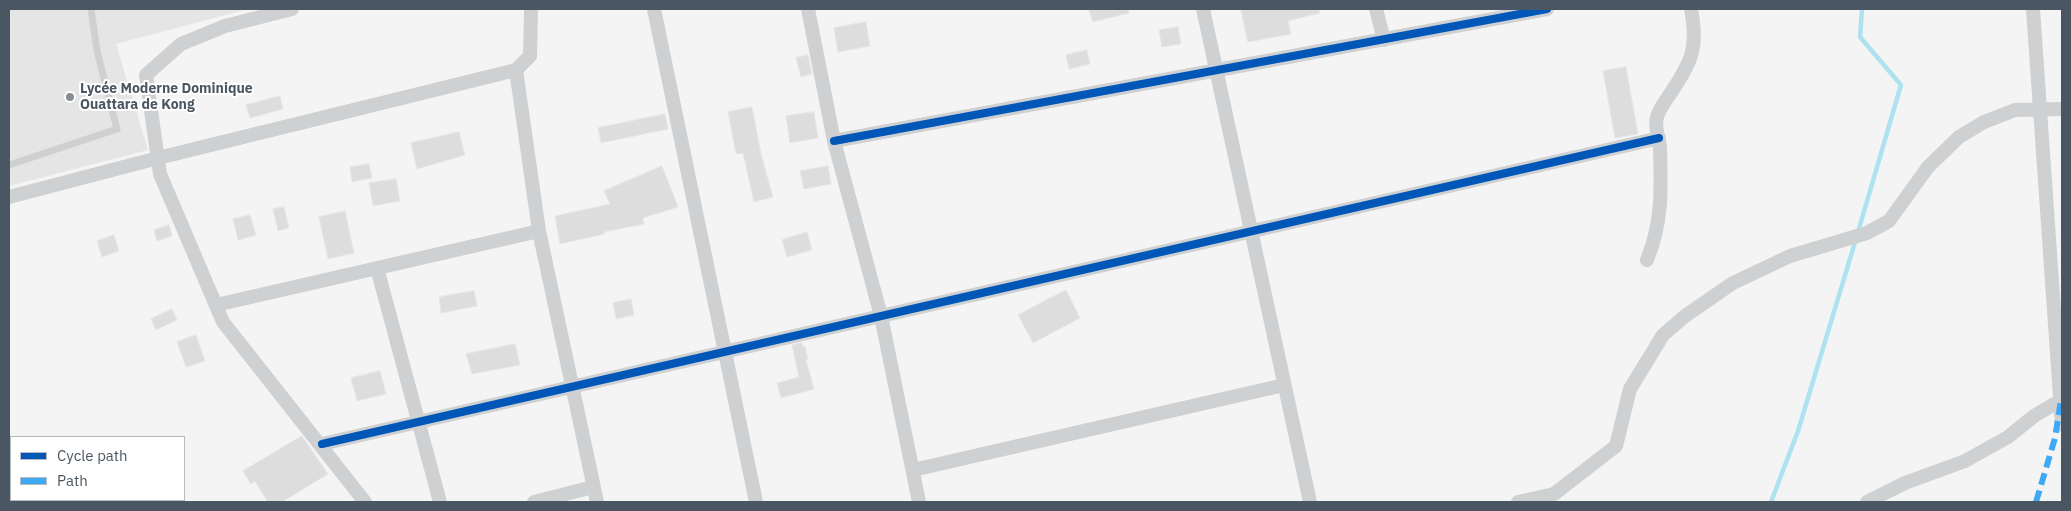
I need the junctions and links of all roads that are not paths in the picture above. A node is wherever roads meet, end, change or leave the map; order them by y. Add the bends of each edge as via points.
1 (91, 9) edge
2 (292, 9) edge
3 (531, 9) edge
4 (654, 9) edge
5 (808, 9) edge
6 (1203, 9) edge
7 (1376, 9) edge
8 (1691, 9) edge
9 (2033, 9) edge
10 (1539, 10) edge
11 (1384, 40) junction
12 (516, 70) junction
13 (1217, 71) junction
14 (2039, 109) junction
15 (2062, 109) edge
16 (1660, 138) junction
17 (834, 141) junction
18 (158, 158) junction
19 (9, 165) edge
20 (9, 197) edge
21 (539, 231) junction
22 (1252, 232) junction
23 (2056, 257) edge
24 (1647, 260) dead end
25 (377, 268) junction
26 (216, 305) junction
27 (881, 316) junction
28 (723, 352) junction
29 (1284, 385) junction
30 (572, 387) junction
31 (2061, 400) junction
32 (419, 422) junction
33 (2062, 425) edge
34 (322, 444) junction
35 (913, 470) junction
36 (593, 487) junction
37 (365, 502) edge
38 (440, 502) edge
39 (534, 502) edge
40 (597, 502) edge
41 (756, 502) edge
42 (919, 502) edge
43 (1310, 502) edge
44 (1518, 502) edge
45 (1867, 502) edge

1 - 19 lane via 97,51 117,129
2 - 18 street via 226,26 180,44 146,75
3 - 12 street via 530,56
4 - 28 street
5 - 17 street
6 - 13 street
7 - 11 street
8 - 16 street via 1694,49 1689,66 1658,115 1656,124
9 - 14 street
10 - 11 street
11 - 13 street
12 - 18 street
12 - 21 street
13 - 17 street
13 - 22 street
14 - 15 street
14 - 23 street
14 - 44 street via 2015,110 1984,122 1959,137 1928,167 1890,221 1867,232 1790,256 1733,283 1685,316 1663,334 1630,389 1616,446 1554,494
16 - 22 street
16 - 24 street via 1660,213 1657,236
17 - 27 street
18 - 20 street
18 - 26 street via 160,174
21 - 25 street
21 - 30 street
22 - 27 street
22 - 29 street
23 - 31 street
25 - 26 street
25 - 32 street
26 - 34 street via 223,322
27 - 28 street
27 - 35 street
28 - 30 street
28 - 41 street
29 - 35 street
29 - 43 street
30 - 32 street
30 - 36 street
31 - 33 street
31 - 45 street via 2008,437 1965,461 1905,483
32 - 34 street
32 - 38 street
34 - 37 street
35 - 42 street
36 - 39 street
36 - 40 street

